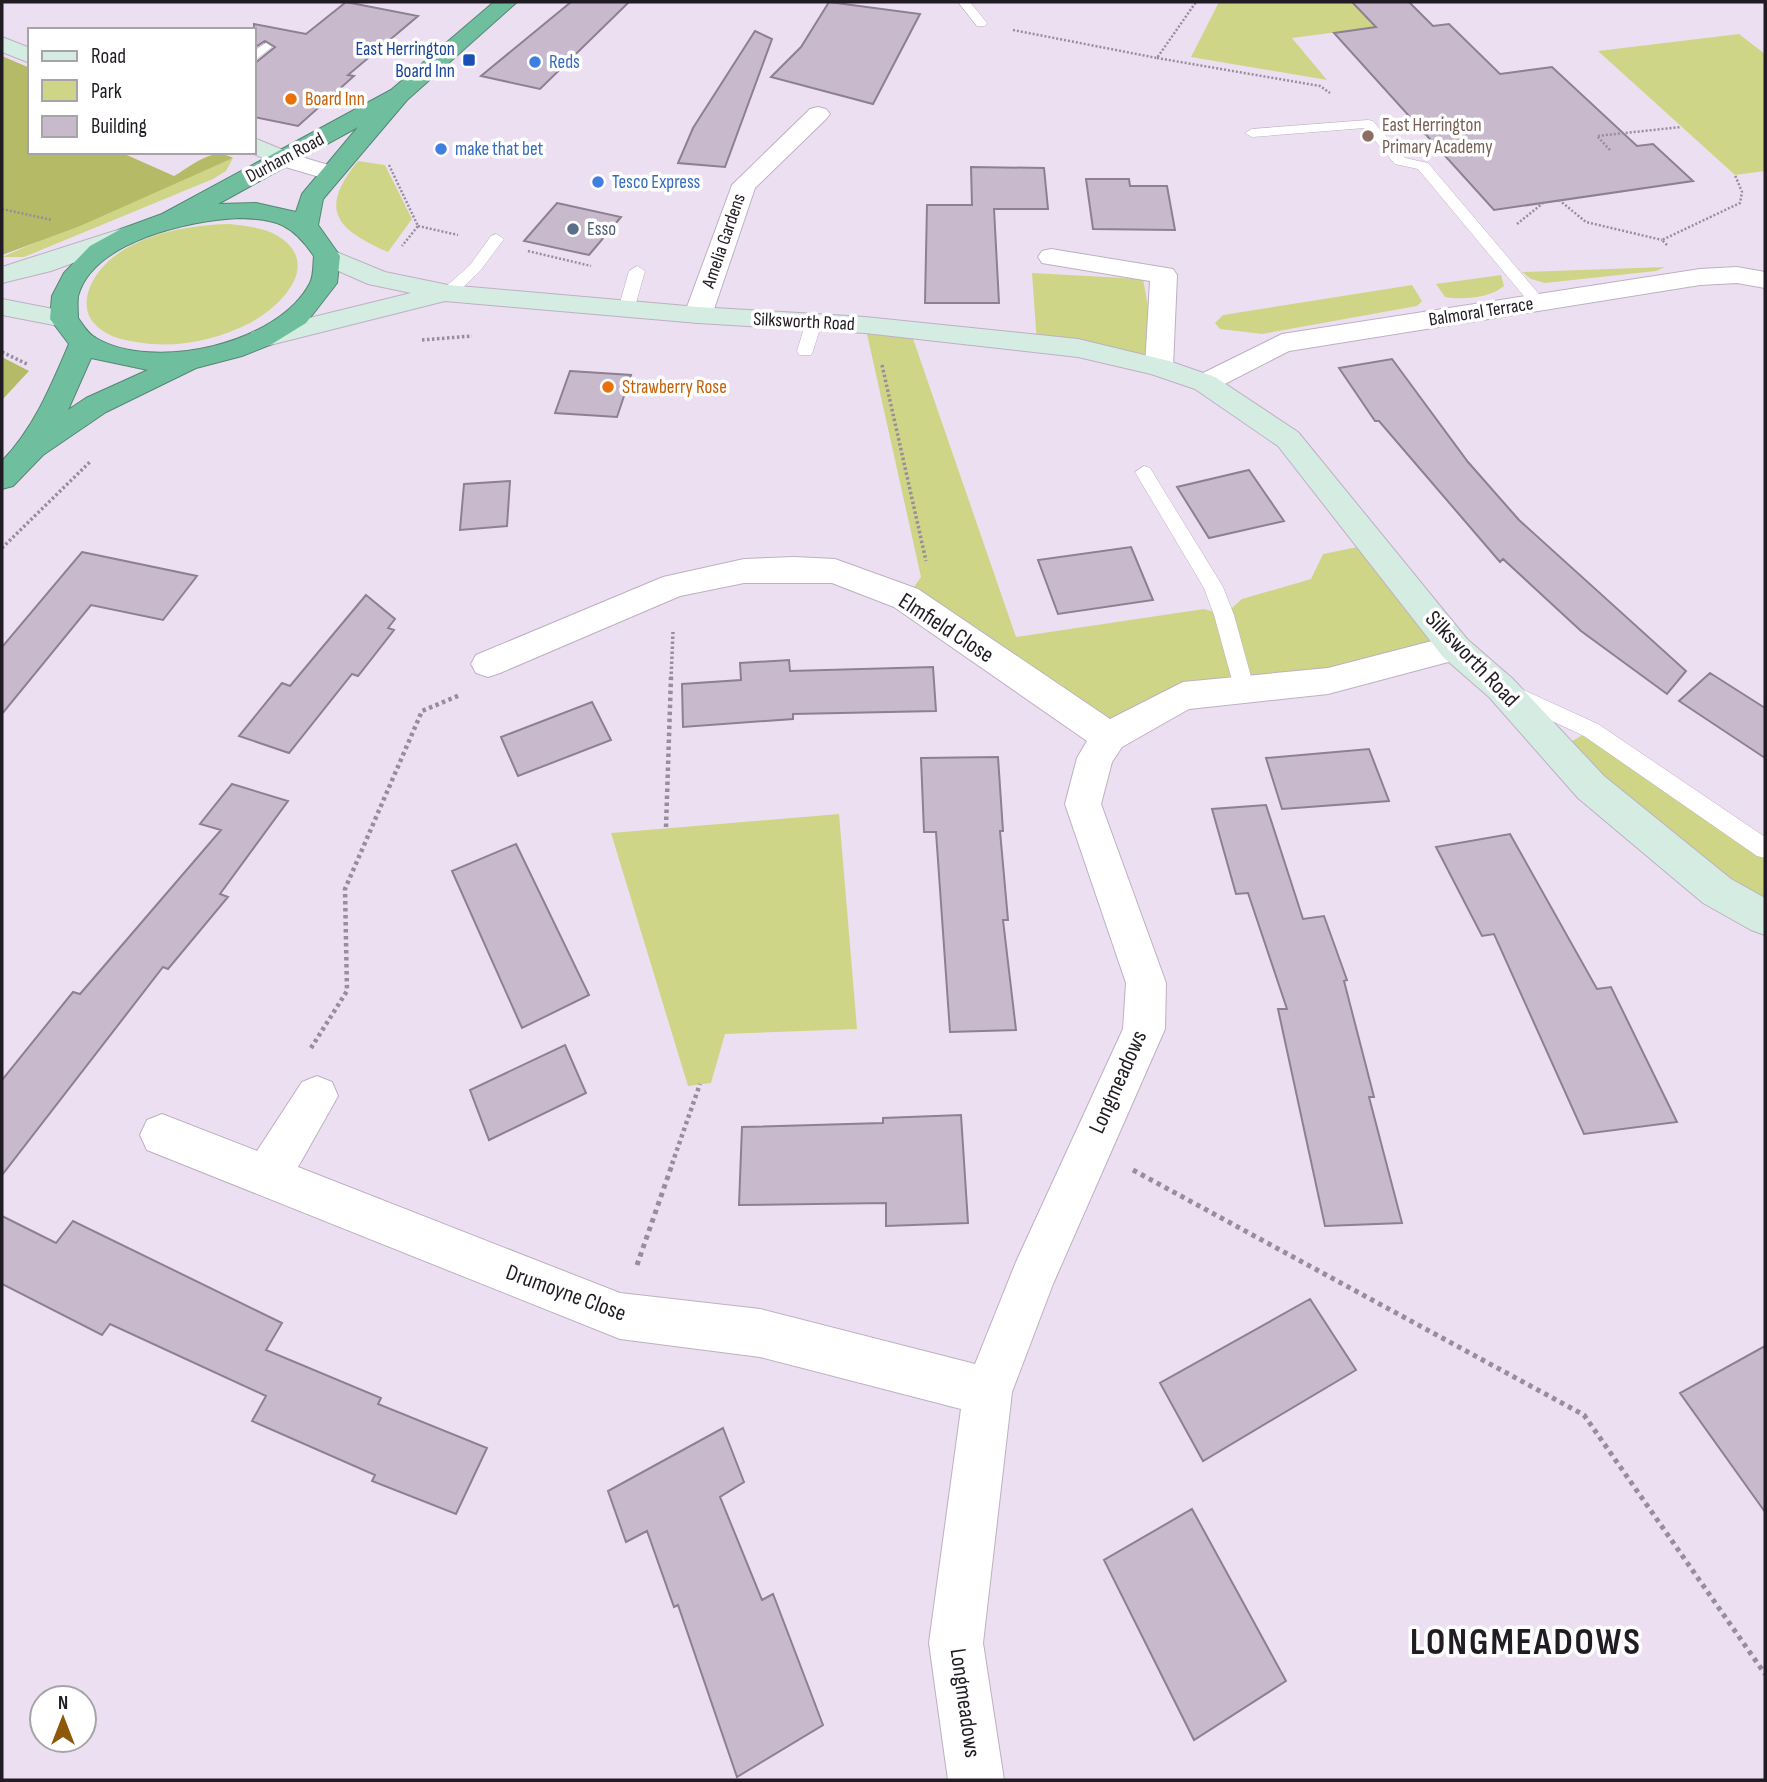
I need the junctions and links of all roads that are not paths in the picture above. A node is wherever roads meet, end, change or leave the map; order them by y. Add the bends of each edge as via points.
1 (506, 2) edge
2 (964, 2) edge
3 (981, 23) road end
4 (2, 44) edge
5 (266, 47) dead end
6 (28, 55) edge
7 (256, 55) edge
8 (399, 95) junction
9 (818, 114) dead end
10 (1252, 134) dead end
11 (256, 146) edge
12 (284, 159) junction
13 (330, 173) junction
14 (171, 219) junction
15 (305, 227) junction
16 (130, 234) junction
17 (494, 241) road end
18 (327, 256) junction
19 (1051, 257) dead end
20 (636, 273) road end
21 (2, 275) edge
22 (1765, 280) edge
23 (448, 293) junction
24 (1538, 303) junction
25 (2, 307) edge
26 (626, 310) junction
27 (698, 316) junction
28 (64, 319) junction
29 (262, 338) junction
30 (83, 343) junction
31 (195, 359) junction
32 (1158, 367) junction
33 (1205, 383) junction
34 (32, 448) junction
35 (1144, 472) dead end
36 (2, 480) edge
37 (1455, 648) junction
38 (488, 664) road end
39 (1501, 688) junction
40 (1245, 691) junction
41 (1109, 737) junction
42 (1765, 849) edge
43 (1765, 918) edge
44 (317, 1096) road end
45 (162, 1135) dead end
46 (267, 1176) junction
47 (988, 1392) junction
48 (976, 1780) edge

1 - 8 highway, Durham Road
2 - 3 lane
4 - 6 street
5 - 7 lane
8 - 12 highway, Durham Road
8 - 13 highway, Durham Road
9 - 27 street, Amelia Gardens via 744,185
10 - 24 lane via 1368,124 1401,161 1423,166
11 - 12 street
12 - 13 street
12 - 14 highway, Durham Road
13 - 15 highway, Durham Road via 311,199
14 - 15 highway, Durham Road via 231,210 277,215
14 - 16 highway, Durham Road
15 - 18 highway
16 - 21 street
16 - 28 highway, Durham Road via 99,252 77,273 65,296
17 - 23 lane via 475,268
18 - 23 street, Silksworth Road via 377,278
18 - 29 highway via 324,283 296,317
19 - 32 street via 1164,275
20 - 26 lane
22 - 24 street, Balmoral Terrace via 1737,275 1700,277
23 - 26 street, Silksworth Road
23 - 29 street, Silksworth Road
24 - 33 street, Balmoral Terrace via 1282,343
25 - 28 street
26 - 27 street, Silksworth Road
27 - 32 street, Silksworth Road via 809,336 874,326 1078,348
28 - 30 highway
29 - 31 highway
30 - 31 highway via 106,354 153,362
30 - 34 highway
31 - 34 highway via 96,405
32 - 33 street, Silksworth Road
33 - 37 street, Silksworth Road via 1288,439
34 - 36 highway
35 - 40 lane via 1213,587
37 - 39 street, Silksworth Road
37 - 40 street via 1328,681
38 - 41 street, Elmfield Close via 674,585 744,571 835,571 906,598
39 - 42 lane via 1591,730
39 - 43 street, Silksworth Road via 1591,787 1717,891
40 - 41 street via 1183,696
41 - 47 street, Longmeadows via 1095,758 1083,804 1146,983 1144,1029 1032,1278
44 - 46 street
45 - 46 street, Drumoyne Close
46 - 47 street, Drumoyne Close via 620,1316 760,1333
47 - 48 street, Longmeadows via 956,1643

